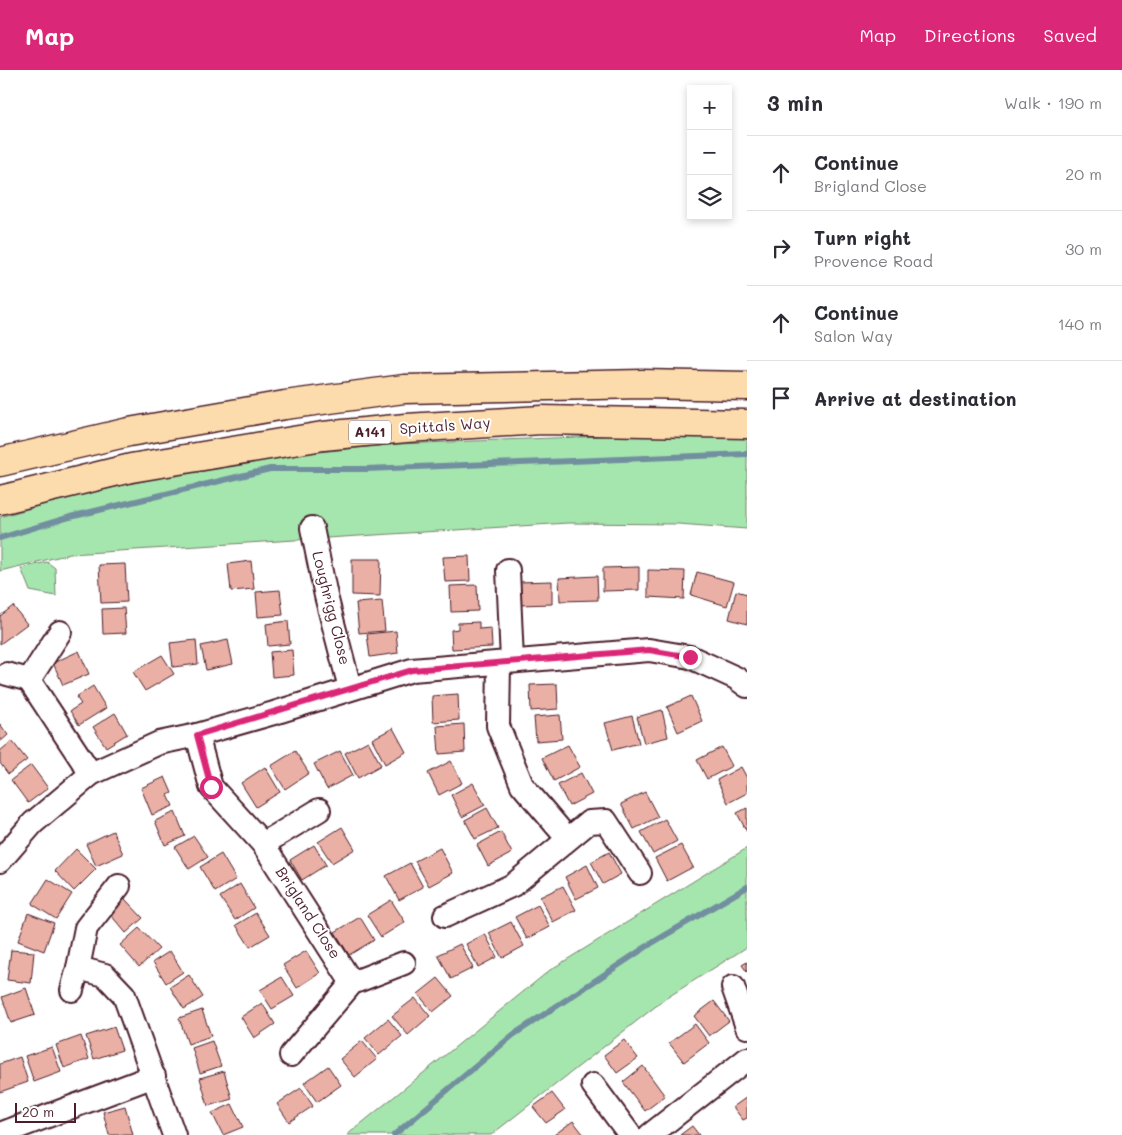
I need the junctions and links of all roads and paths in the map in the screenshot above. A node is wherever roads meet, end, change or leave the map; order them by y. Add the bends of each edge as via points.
1 (747, 386) edge
2 (747, 424) edge
3 (0, 462) edge
4 (0, 500) edge
5 (309, 543) dead end
6 (508, 570) dead end
7 (60, 632) dead end
8 (506, 662) junction
9 (7, 674) dead end
10 (29, 680) junction
11 (747, 686) edge
12 (350, 688) junction
13 (197, 735) junction
14 (91, 774) junction
15 (319, 810) dead end
16 (567, 838) junction
17 (264, 844) junction
18 (0, 862) edge
19 (640, 873) dead end
20 (119, 886) dead end
21 (445, 916) dead end
22 (404, 963) dead end
23 (78, 968) junction
24 (352, 983) junction
25 (733, 987) dead end
26 (72, 990) dead end
27 (747, 1027) edge
28 (291, 1055) dead end
29 (747, 1059) edge
30 (154, 1076) junction
31 (593, 1085) dead end
32 (0, 1134) edge
33 (174, 1135) edge
34 (630, 1135) edge
35 (650, 1135) edge

1 - 3 highway via 594,384 404,389 285,405 129,432
2 - 4 highway, Spittals Way / A141 via 542,420 323,436 131,468
5 - 12 street, Loughrigg Close
6 - 8 street
7 - 10 street
8 - 11 street via 649,650 690,657
8 - 12 street via 412,670
8 - 16 street via 498,726 522,785
9 - 10 street
10 - 14 street
12 - 13 street
13 - 14 street via 159,743
13 - 17 street, Brigland Close via 211,787
14 - 18 street via 33,823
15 - 17 street
16 - 19 street via 589,822 606,821
16 - 21 street via 513,885
17 - 24 street, Brigland Close
20 - 23 street via 86,928
22 - 24 street
23 - 26 street
23 - 30 street via 105,975 124,995
24 - 28 street
25 - 27 street
29 - 35 street
30 - 32 street
30 - 33 street
31 - 34 street

